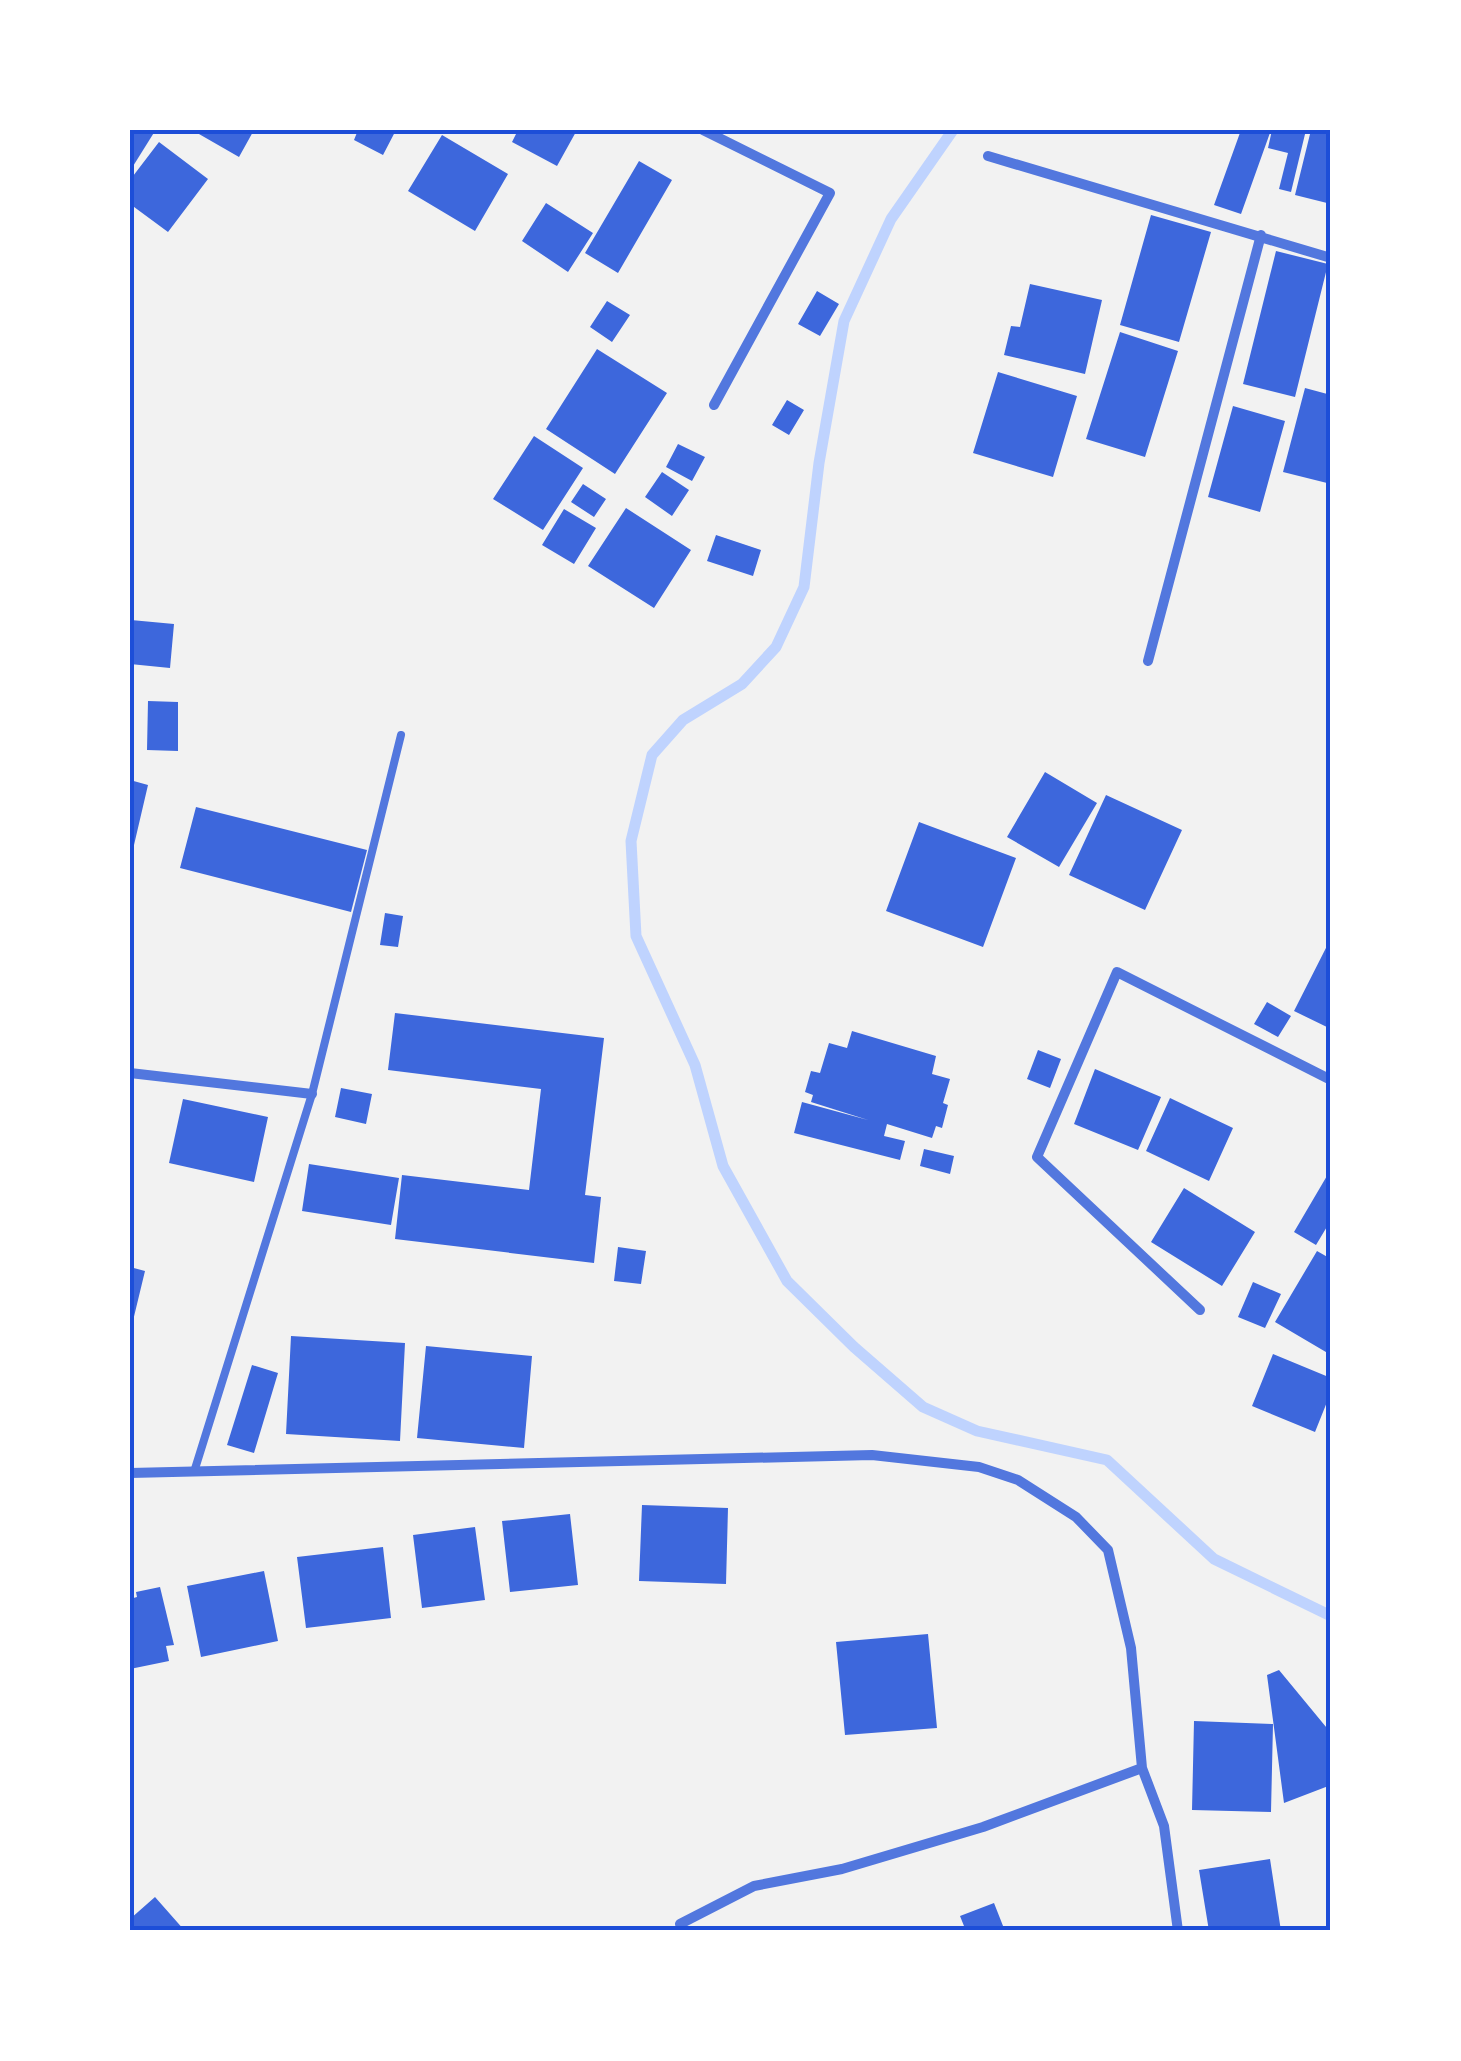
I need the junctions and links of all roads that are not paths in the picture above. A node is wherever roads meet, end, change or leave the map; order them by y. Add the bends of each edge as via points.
1 (703, 130) edge
2 (988, 156) dead end
3 (1261, 236) junction
4 (1331, 258) edge
5 (714, 405) dead end
6 (1148, 661) dead end
7 (401, 735) dead end
8 (130, 1073) edge
9 (1331, 1080) edge
10 (312, 1094) junction
11 (1200, 1310) dead end
12 (194, 1472) junction
13 (130, 1473) edge
14 (1142, 1768) junction
15 (680, 1924) dead end
16 (1178, 1931) edge

1 - 5 street via 830,193
2 - 3 street
3 - 4 street
3 - 6 street
7 - 10 lane
8 - 10 street
9 - 11 street via 1118,972 1037,1157
10 - 12 lane
12 - 13 street
12 - 14 street via 872,1455 979,1467 1018,1480 1076,1516 1108,1550 1131,1648
14 - 15 street via 983,1827 842,1869 754,1886
14 - 16 street via 1164,1826

